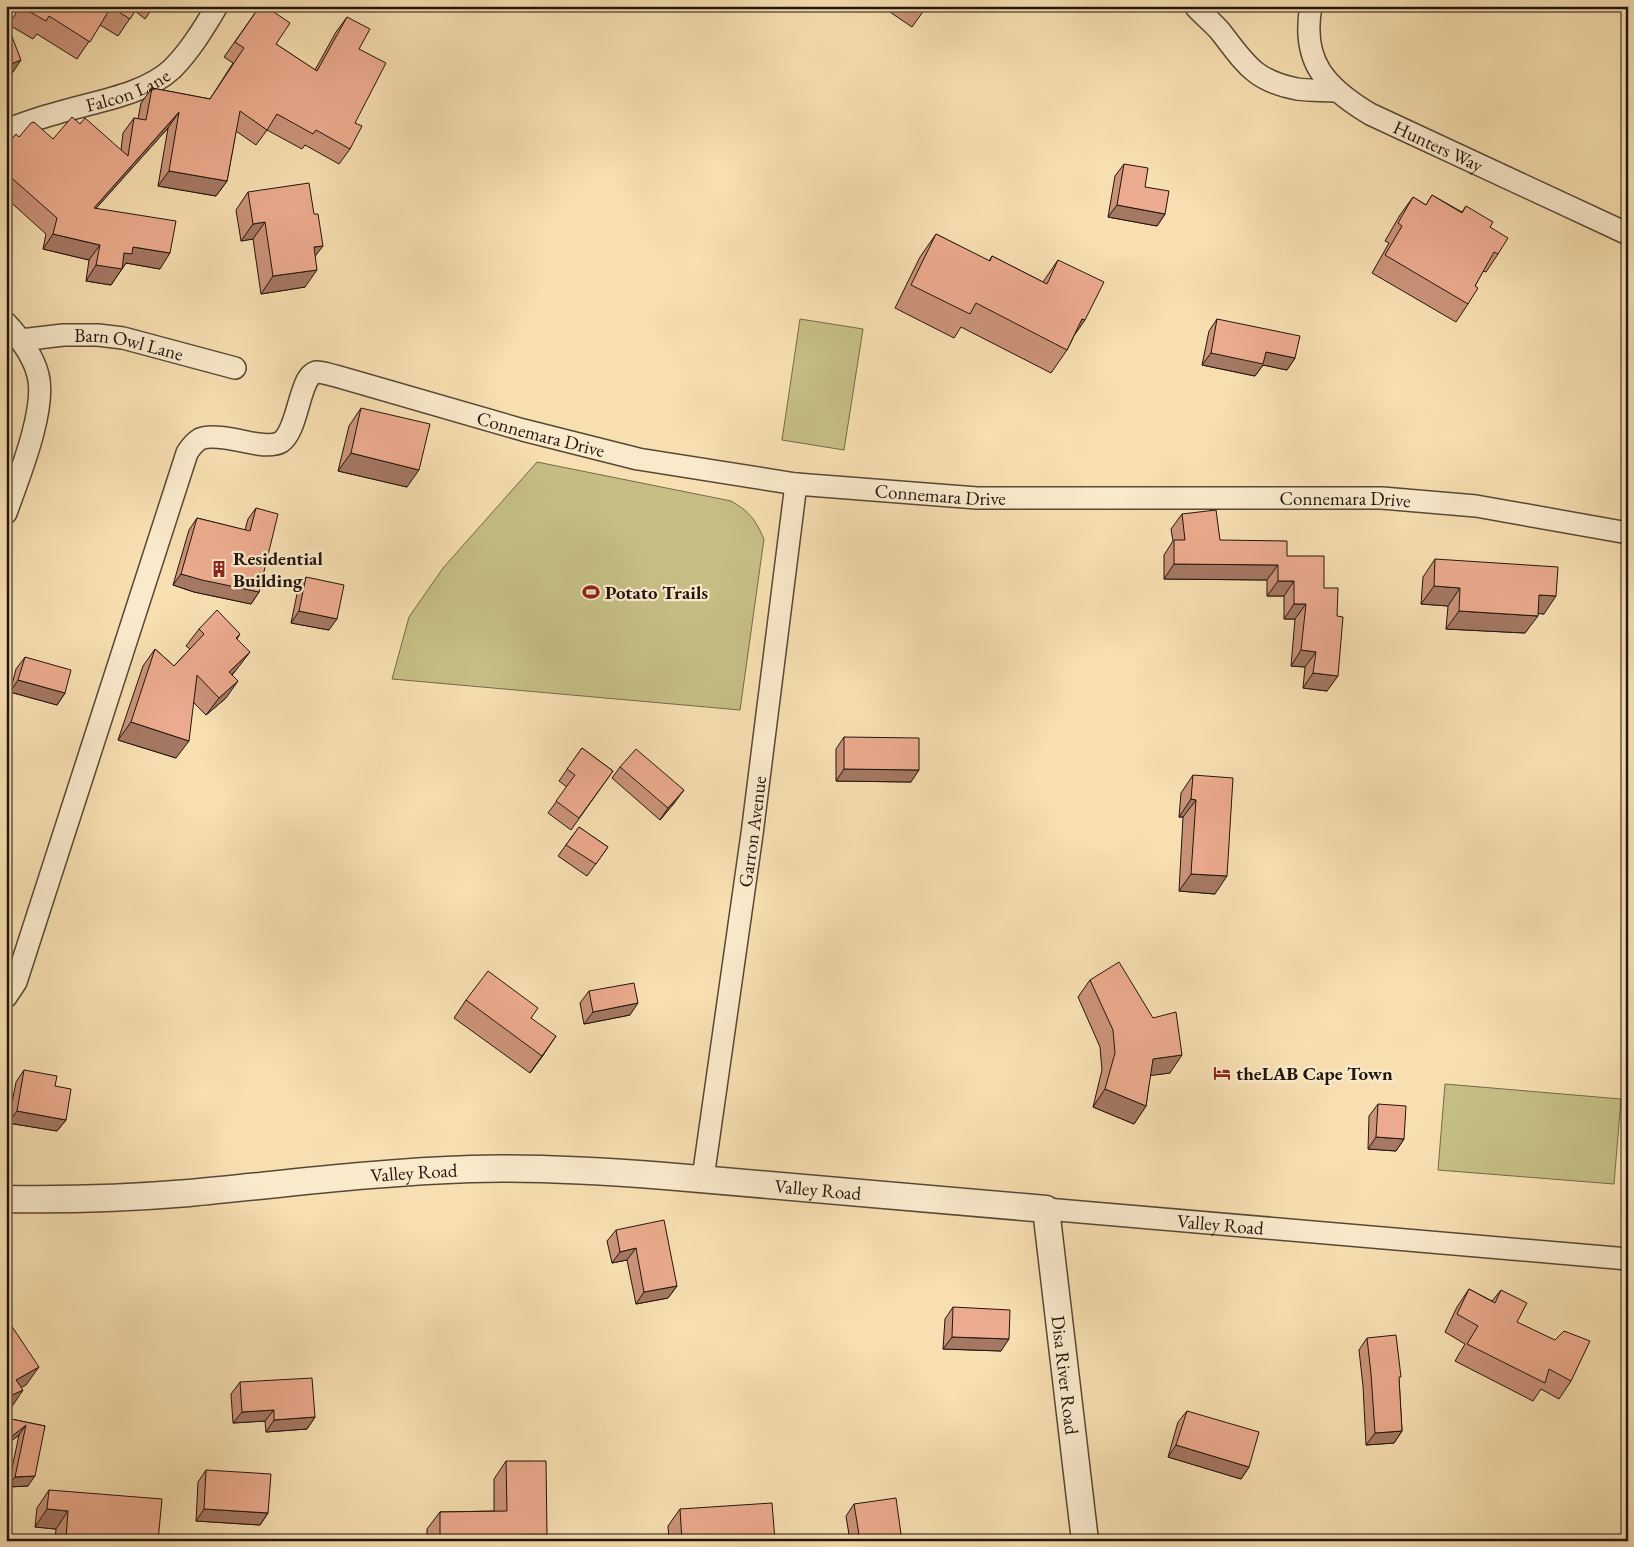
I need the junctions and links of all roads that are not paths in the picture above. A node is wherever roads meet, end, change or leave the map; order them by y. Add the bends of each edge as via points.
1 (217, 6) edge
2 (1195, 6) edge
3 (1311, 6) edge
4 (1336, 91) junction
5 (6, 130) edge
6 (1628, 234) edge
7 (6, 323) edge
8 (22, 340) junction
9 (234, 368) dead end
10 (796, 484) junction
11 (6, 513) edge
12 (1628, 533) edge
13 (6, 997) edge
14 (702, 1178) junction
15 (6, 1199) edge
16 (1046, 1209) junction
17 (1628, 1259) edge
18 (1085, 1541) edge

1 - 5 street, Falcon Lane via 185,54 160,78 145,86
2 - 4 street via 1256,74 1276,84 1298,89
3 - 4 street, Hunters Way via 1308,27 1311,49 1327,82
4 - 6 street, Hunters Way via 1370,114
7 - 8 street
8 - 9 street, Barn Owl Lane via 98,334
8 - 11 street via 39,376 37,418
10 - 12 street, Connemara Drive via 978,498 1382,498 1476,506
10 - 13 street, Connemara Drive via 638,459 320,372 311,374 306,382 290,434 277,444 206,437 197,441 187,453 16,982
10 - 14 street, Garron Avenue via 752,834
14 - 15 street, Valley Road via 598,1170 473,1169 369,1174 178,1193 66,1200
14 - 16 street, Valley Road
16 - 17 street, Valley Road
16 - 18 street, Disa River Road

